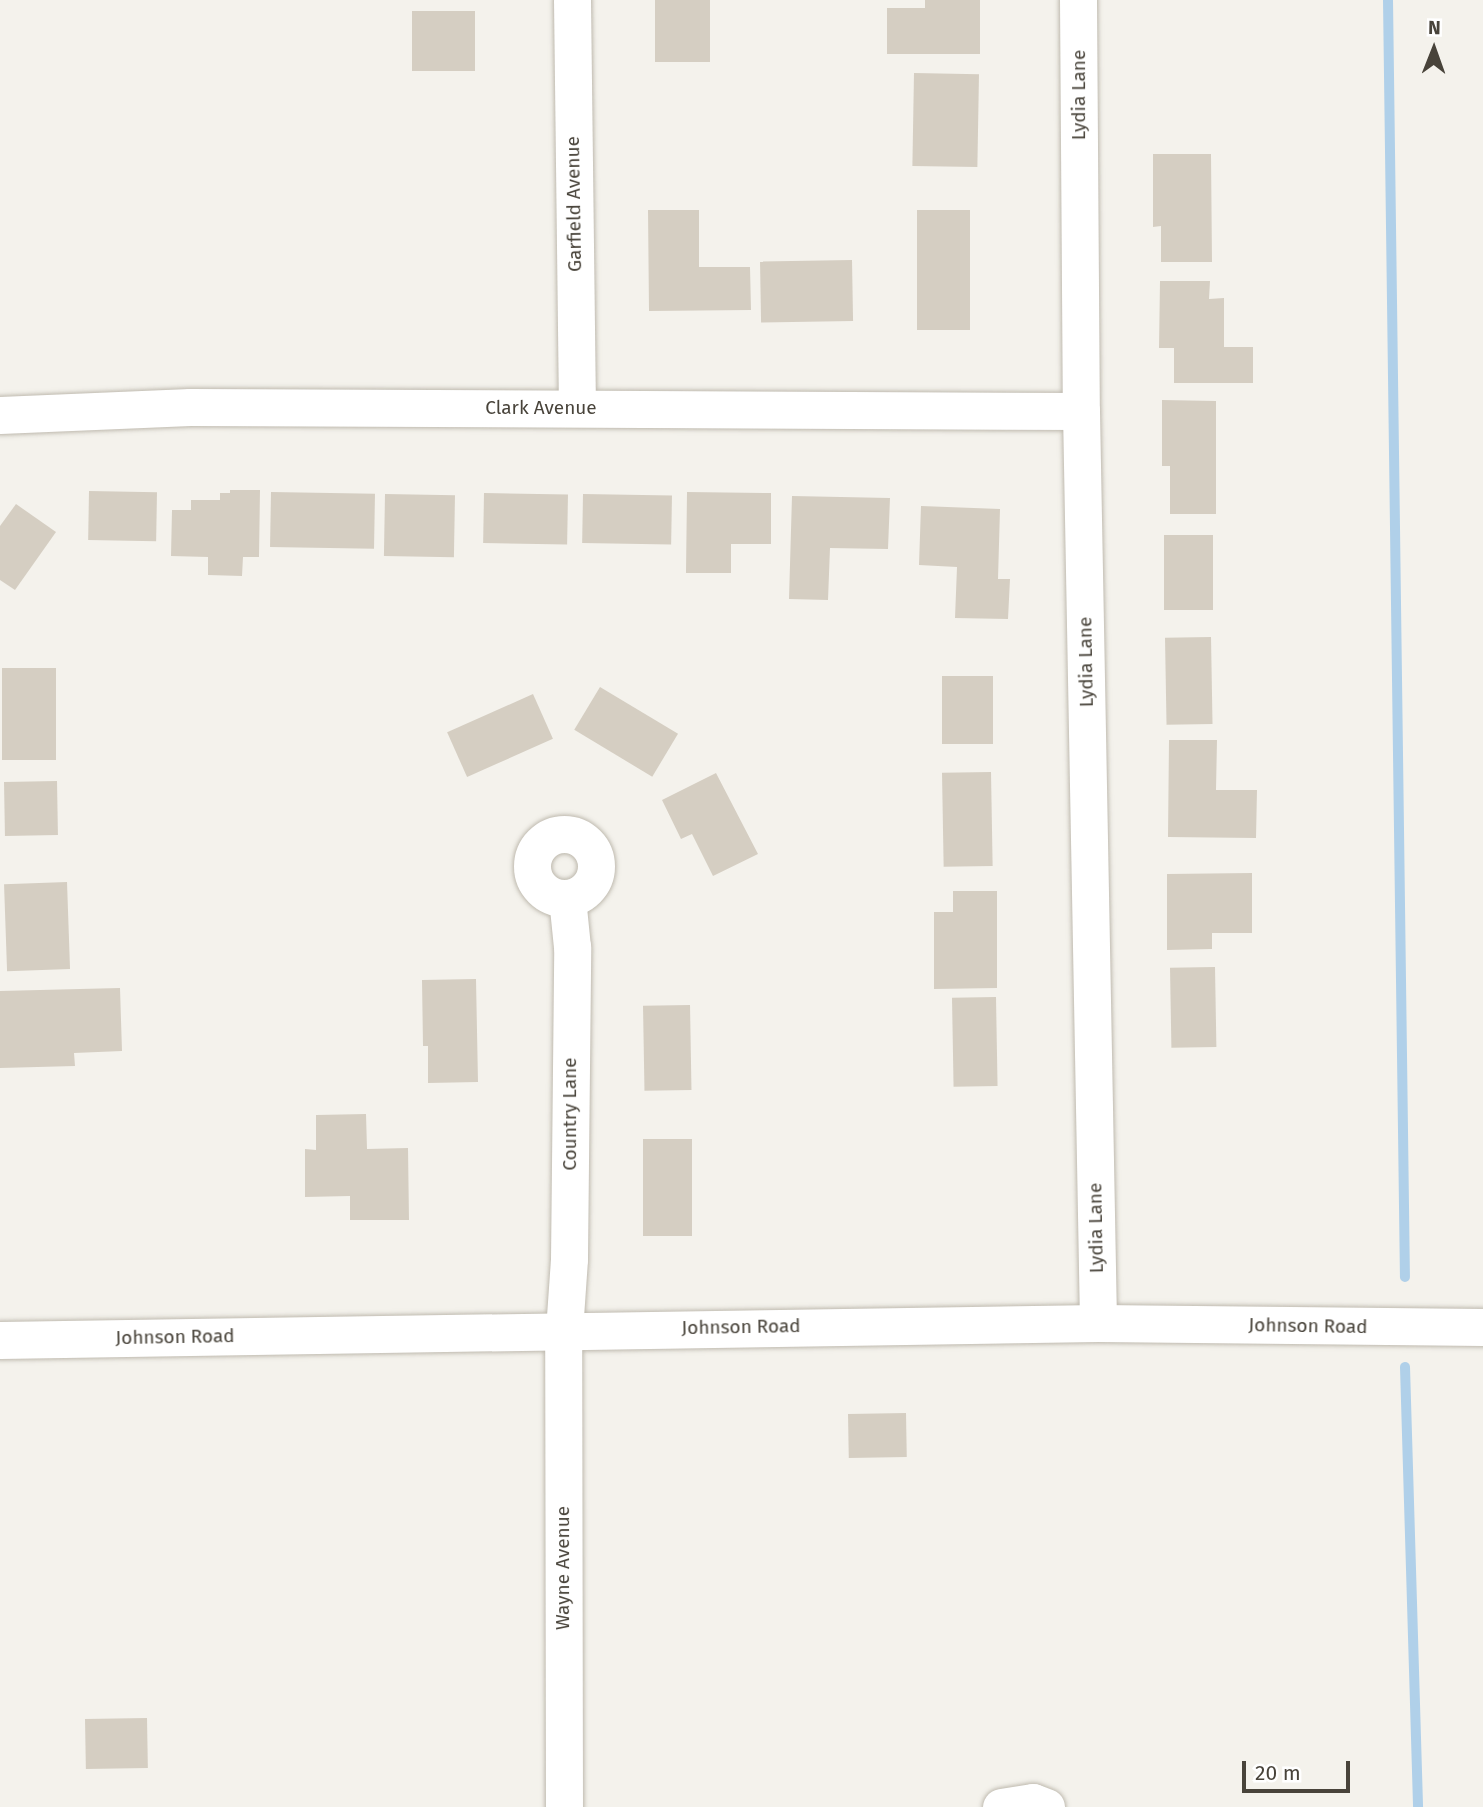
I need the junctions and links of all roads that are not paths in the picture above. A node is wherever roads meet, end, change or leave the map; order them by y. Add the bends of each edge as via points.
1 (572, 0) edge
2 (1078, 0) edge
3 (577, 408) junction
4 (1081, 411) junction
5 (0, 415) edge
6 (567, 898) dead end
7 (1098, 1323) junction
8 (1483, 1327) edge
9 (564, 1329) junction
10 (0, 1340) edge
11 (564, 1807) edge
12 (1001, 1807) edge
13 (1046, 1807) edge

1 - 3 street, Garfield Avenue
2 - 4 street, Lydia Lane
3 - 4 street, Clark Avenue
3 - 5 street, Clark Avenue via 190,407
4 - 7 street, Lydia Lane
6 - 9 street, Country Lane via 572,947 569,1259
7 - 8 street, Johnson Road
7 - 9 street, Johnson Road
9 - 10 street, Johnson Road
9 - 11 street, Wayne Avenue
12 - 13 street via 1033,1802

